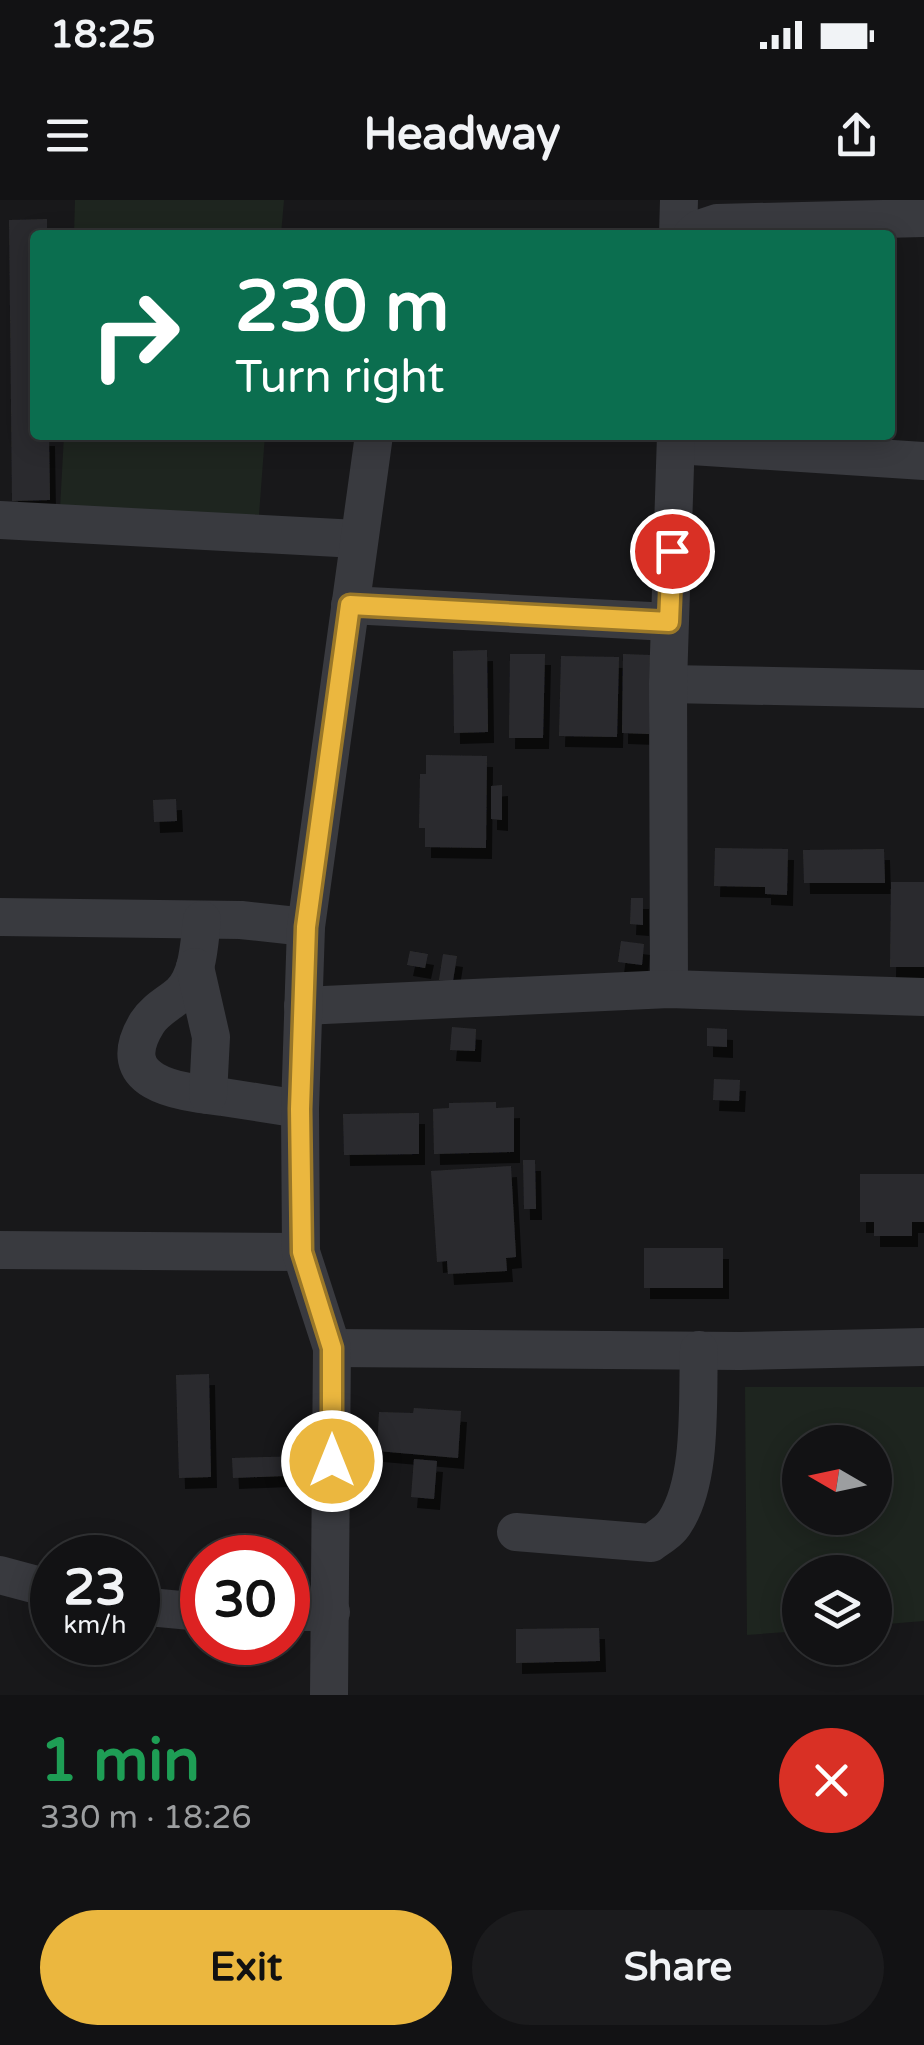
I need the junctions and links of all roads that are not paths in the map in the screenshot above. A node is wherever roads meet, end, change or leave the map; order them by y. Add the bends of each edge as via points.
1 (679, 200) edge
2 (924, 218) edge
3 (678, 230) edge
4 (702, 230) edge
5 (373, 440) edge
6 (676, 440) edge
7 (924, 461) edge
8 (0, 520) edge
9 (358, 540) junction
10 (350, 605) junction
11 (669, 622) junction
12 (668, 684) junction
13 (924, 689) edge
14 (0, 917) edge
15 (202, 920) junction
16 (306, 927) junction
17 (195, 966) junction
18 (669, 990) junction
19 (924, 996) edge
20 (303, 1006) junction
21 (208, 1096) junction
22 (300, 1109) junction
23 (0, 1250) edge
24 (302, 1252) junction
25 (924, 1347) edge
26 (332, 1348) junction
27 (700, 1350) junction
28 (516, 1532) dead end
29 (0, 1575) edge
30 (30, 1584) edge
31 (310, 1612) edge
32 (331, 1612) junction
33 (329, 1695) edge

1 - 3 street
2 - 4 street via 717,223
5 - 9 street
6 - 7 street
6 - 11 street
8 - 9 street
9 - 10 street
10 - 11 street
10 - 16 street
11 - 12 street
12 - 13 street
12 - 18 street
14 - 15 street
15 - 16 street
15 - 17 street
16 - 20 street
17 - 21 street via 211,1036
17 - 21 street via 183,991 148,1020 139,1066 167,1090
18 - 19 street
18 - 20 street
20 - 22 street
21 - 22 street
22 - 24 street
23 - 24 street
24 - 26 street
25 - 27 street
26 - 27 street
26 - 32 street
27 - 28 street via 694,1464 673,1526 652,1543
29 - 30 street
31 - 32 street
32 - 33 street

